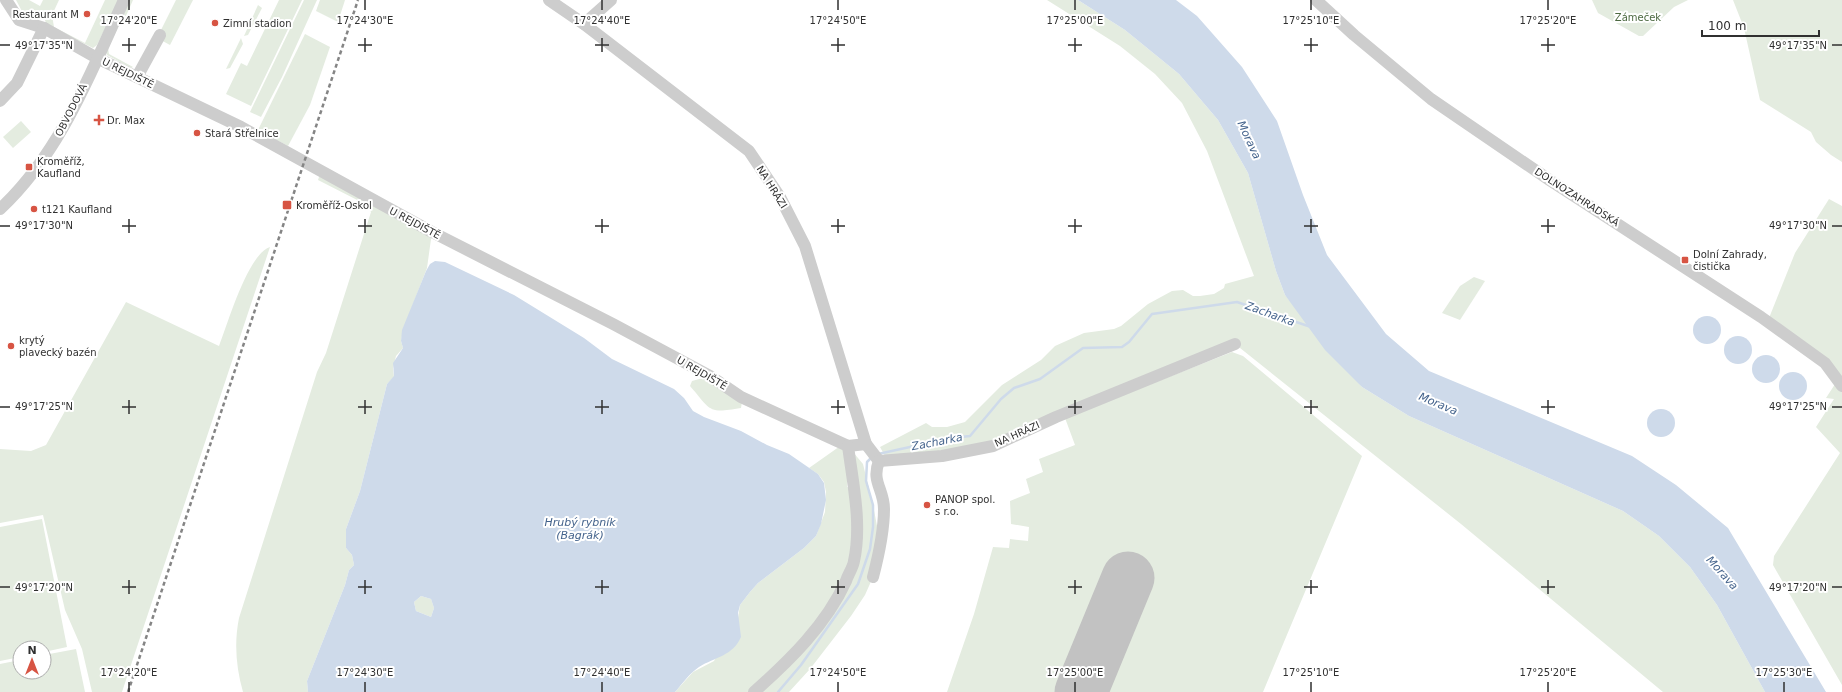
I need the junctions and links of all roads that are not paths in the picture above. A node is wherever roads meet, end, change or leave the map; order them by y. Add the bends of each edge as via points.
1 (6, 0) edge
2 (124, 0) edge
3 (549, 0) edge
4 (611, 0) edge
5 (1316, 0) edge
6 (584, 24) junction
7 (44, 28) junction
8 (160, 35) dead end
9 (98, 58) junction
10 (137, 77) junction
11 (0, 101) edge
12 (0, 209) edge
13 (1235, 344) dead end
14 (1842, 386) edge
15 (848, 446) junction
16 (873, 453) junction
17 (873, 577) dead end
18 (754, 692) edge

1 - 7 street, U REJDIŠTĚ via 19,20
2 - 9 street, OBVODOVÁ
3 - 6 street, NA HRÁZI
4 - 6 street
5 - 14 street, DOLNOZAHRADSKÁ via 1431,99 1551,181 1767,321 1825,363
6 - 16 street, NA HRÁZI via 749,151 775,191 805,246
7 - 9 street, U REJDIŠTĚ
7 - 11 street via 17,83
8 - 10 street
9 - 10 street, U REJDIŠTĚ
9 - 12 street, OBVODOVÁ via 53,147 32,177
10 - 15 street, U REJDIŠTĚ via 241,127 432,232 710,376 741,397
13 - 16 street, NA HRÁZI via 1056,417 993,446 942,456
15 - 16 street
15 - 18 street via 857,536 854,562 838,598 816,629 789,661
16 - 17 street, NA HRÁZI via 875,475 884,507 882,545

